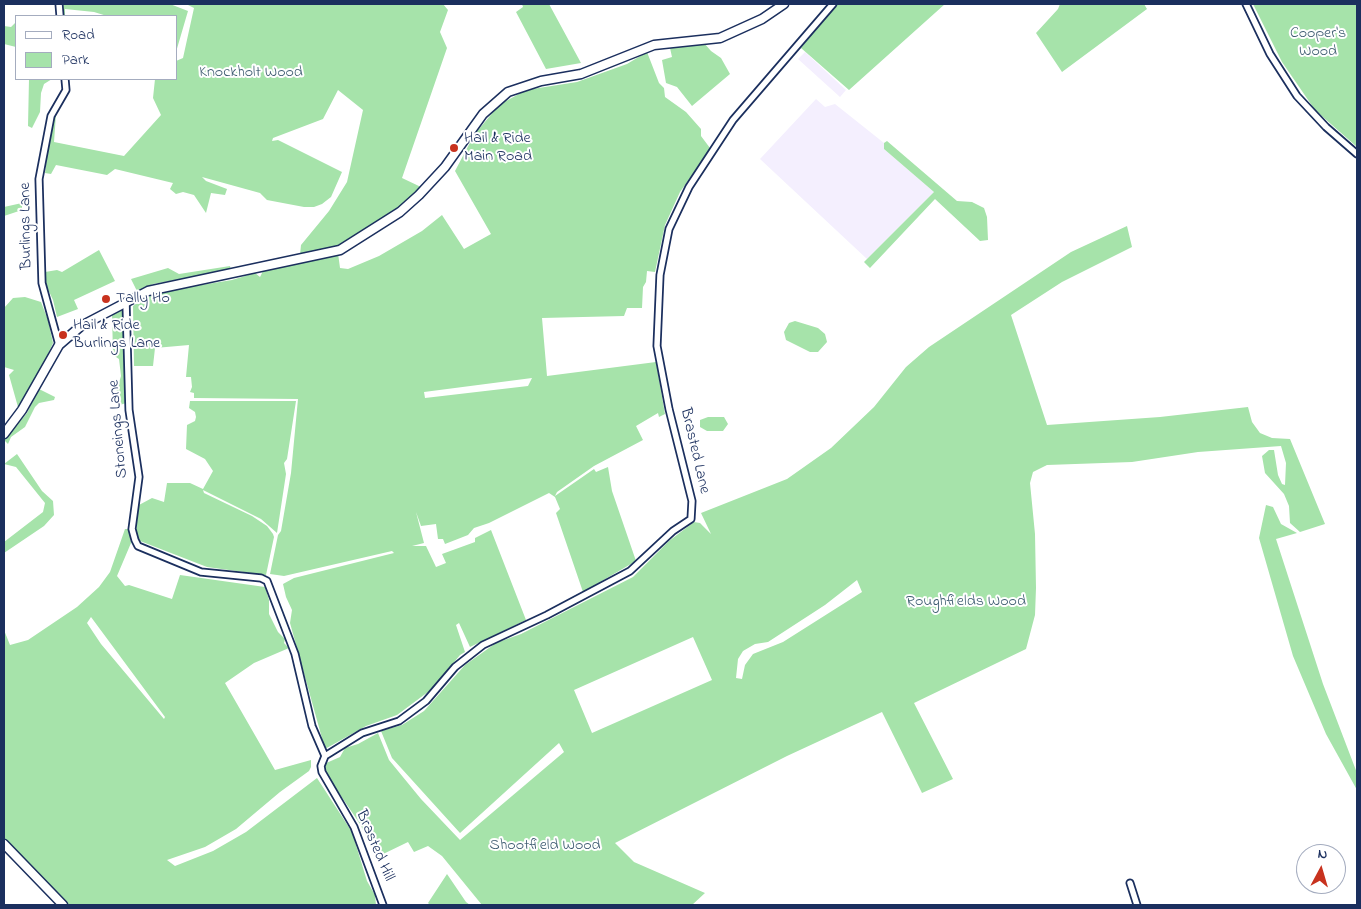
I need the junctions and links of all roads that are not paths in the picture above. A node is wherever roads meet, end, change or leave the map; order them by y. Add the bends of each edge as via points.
1 (784, 4) edge
2 (833, 4) edge
3 (1246, 4) edge
4 (65, 80) edge
5 (1357, 154) edge
6 (126, 302) junction
7 (60, 345) junction
8 (4, 434) edge
9 (325, 756) junction
10 (4, 844) edge
11 (1130, 883) dead end
12 (64, 905) edge
13 (383, 905) edge
14 (1138, 905) edge

1 - 6 street via 762,19 720,38 654,45 581,74 541,81 508,92 483,114 445,167 400,212 340,250 148,292
2 - 9 street, Brasted Lane via 733,120 689,187 669,229 660,275 657,346 692,501 691,519 673,531 630,571 483,645 456,667 426,701 399,721 362,733
3 - 5 street via 1265,46 1297,96
4 - 7 street, Burlings Lane via 66,90 51,116 39,179 42,283
6 - 7 street via 81,326
6 - 9 street, Stoneings Lane via 129,410 139,477 132,529 135,540 138,546 200,572 267,581 295,654 312,726
7 - 8 street
9 - 13 street, Brasted Hill via 322,772 354,827
10 - 12 street
11 - 14 street

